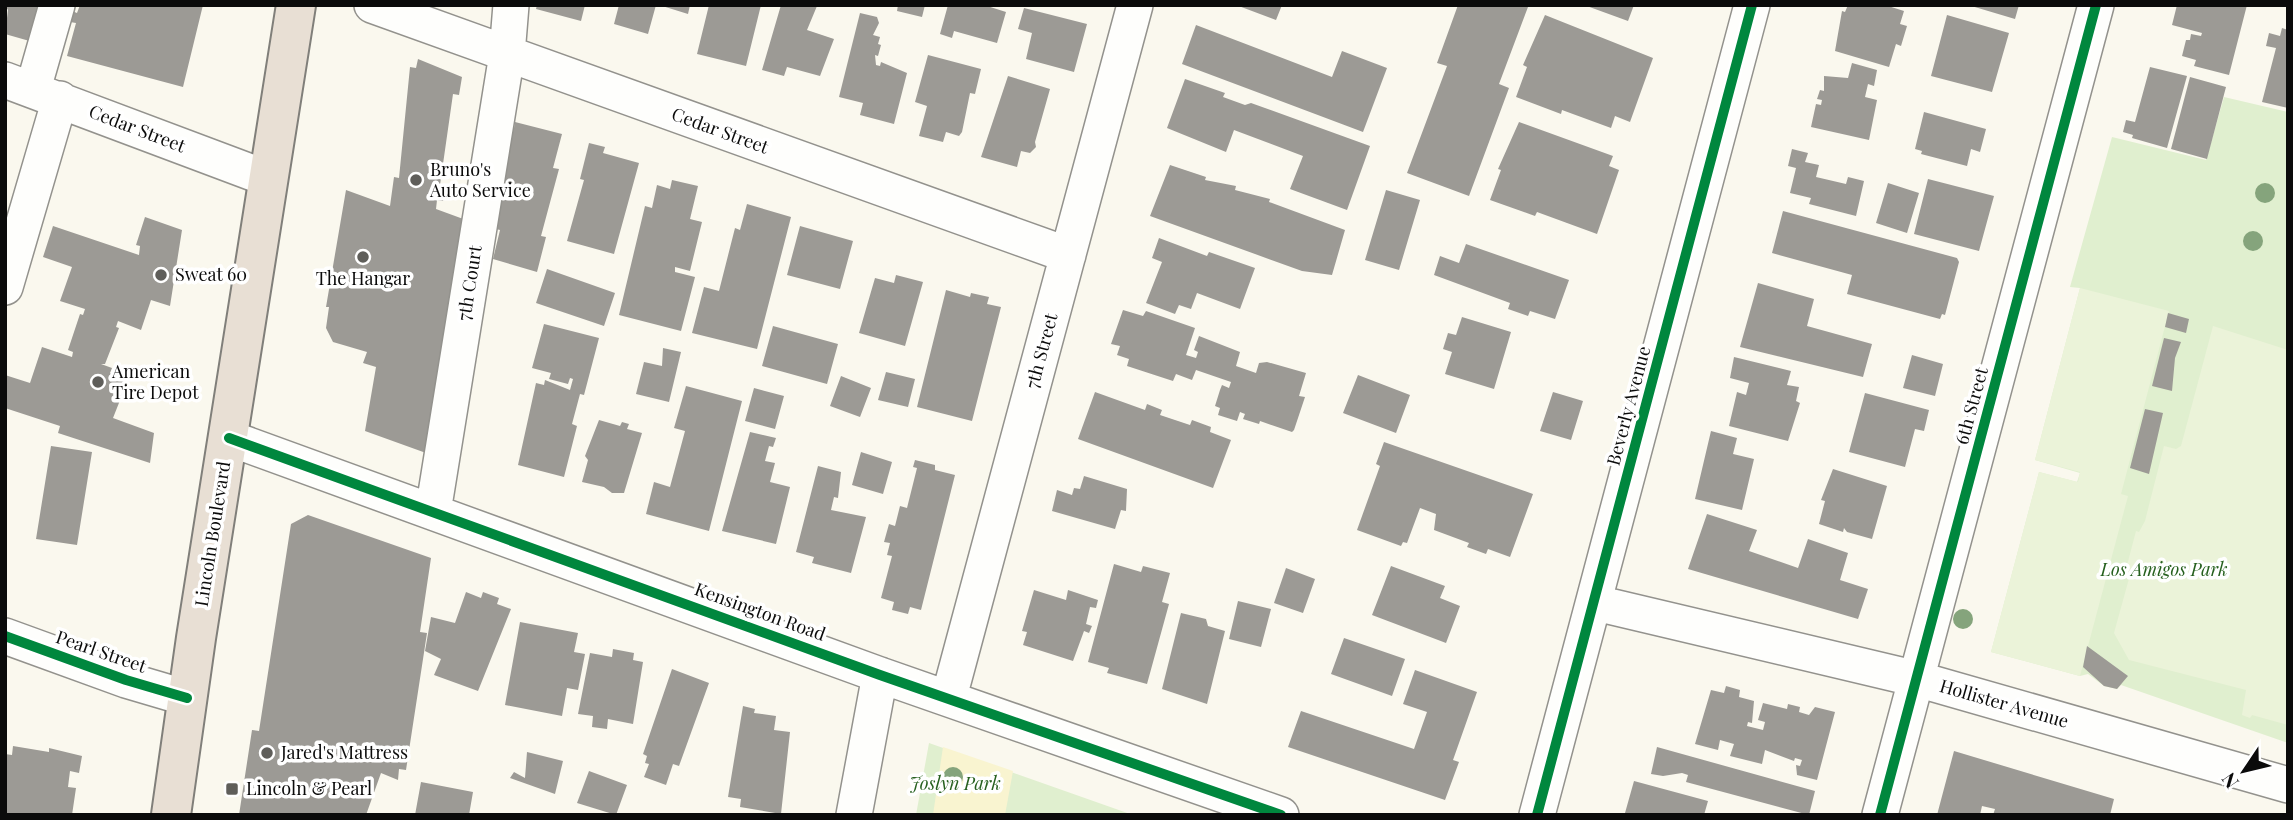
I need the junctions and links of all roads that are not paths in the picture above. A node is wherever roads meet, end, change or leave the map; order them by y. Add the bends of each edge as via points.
1 (57, 5) edge
2 (296, 5) edge
3 (372, 5) edge
4 (511, 5) edge
5 (1135, 5) edge
6 (1752, 5) edge
7 (2096, 5) edge
8 (507, 54) junction
9 (33, 89) edge
10 (268, 179) junction
11 (1068, 255) junction
12 (5, 287) edge
13 (229, 438) junction
14 (433, 512) junction
15 (1596, 603) junction
16 (5, 636) edge
17 (880, 675) junction
18 (1917, 679) junction
19 (949, 697) junction
20 (187, 698) junction
21 (2288, 785) edge
22 (172, 815) edge
23 (854, 815) edge
24 (1281, 815) edge
25 (1537, 815) edge
26 (1880, 815) edge

1 - 9 street
2 - 10 highway, Lincoln Boulevard
3 - 8 street, Cedar Street
4 - 8 street, 7th Court
5 - 11 street, 7th Street
6 - 15 street, Beverly Avenue
7 - 18 street, 6th Street
8 - 11 street, Cedar Street
8 - 14 street, 7th Court
9 - 10 street, Cedar Street
9 - 12 street
10 - 13 highway, Lincoln Boulevard
11 - 19 street, 7th Street
13 - 14 street, Kensington Road
13 - 20 highway, Lincoln Boulevard
14 - 17 street, Kensington Road
15 - 18 street, Hollister Avenue
15 - 25 street, Beverly Avenue
16 - 20 street, Pearl Street
17 - 19 street, Kensington Road
17 - 23 street
18 - 21 street, Hollister Avenue
18 - 26 street, 6th Street
19 - 24 street, Kensington Road
20 - 22 highway, Lincoln Boulevard

